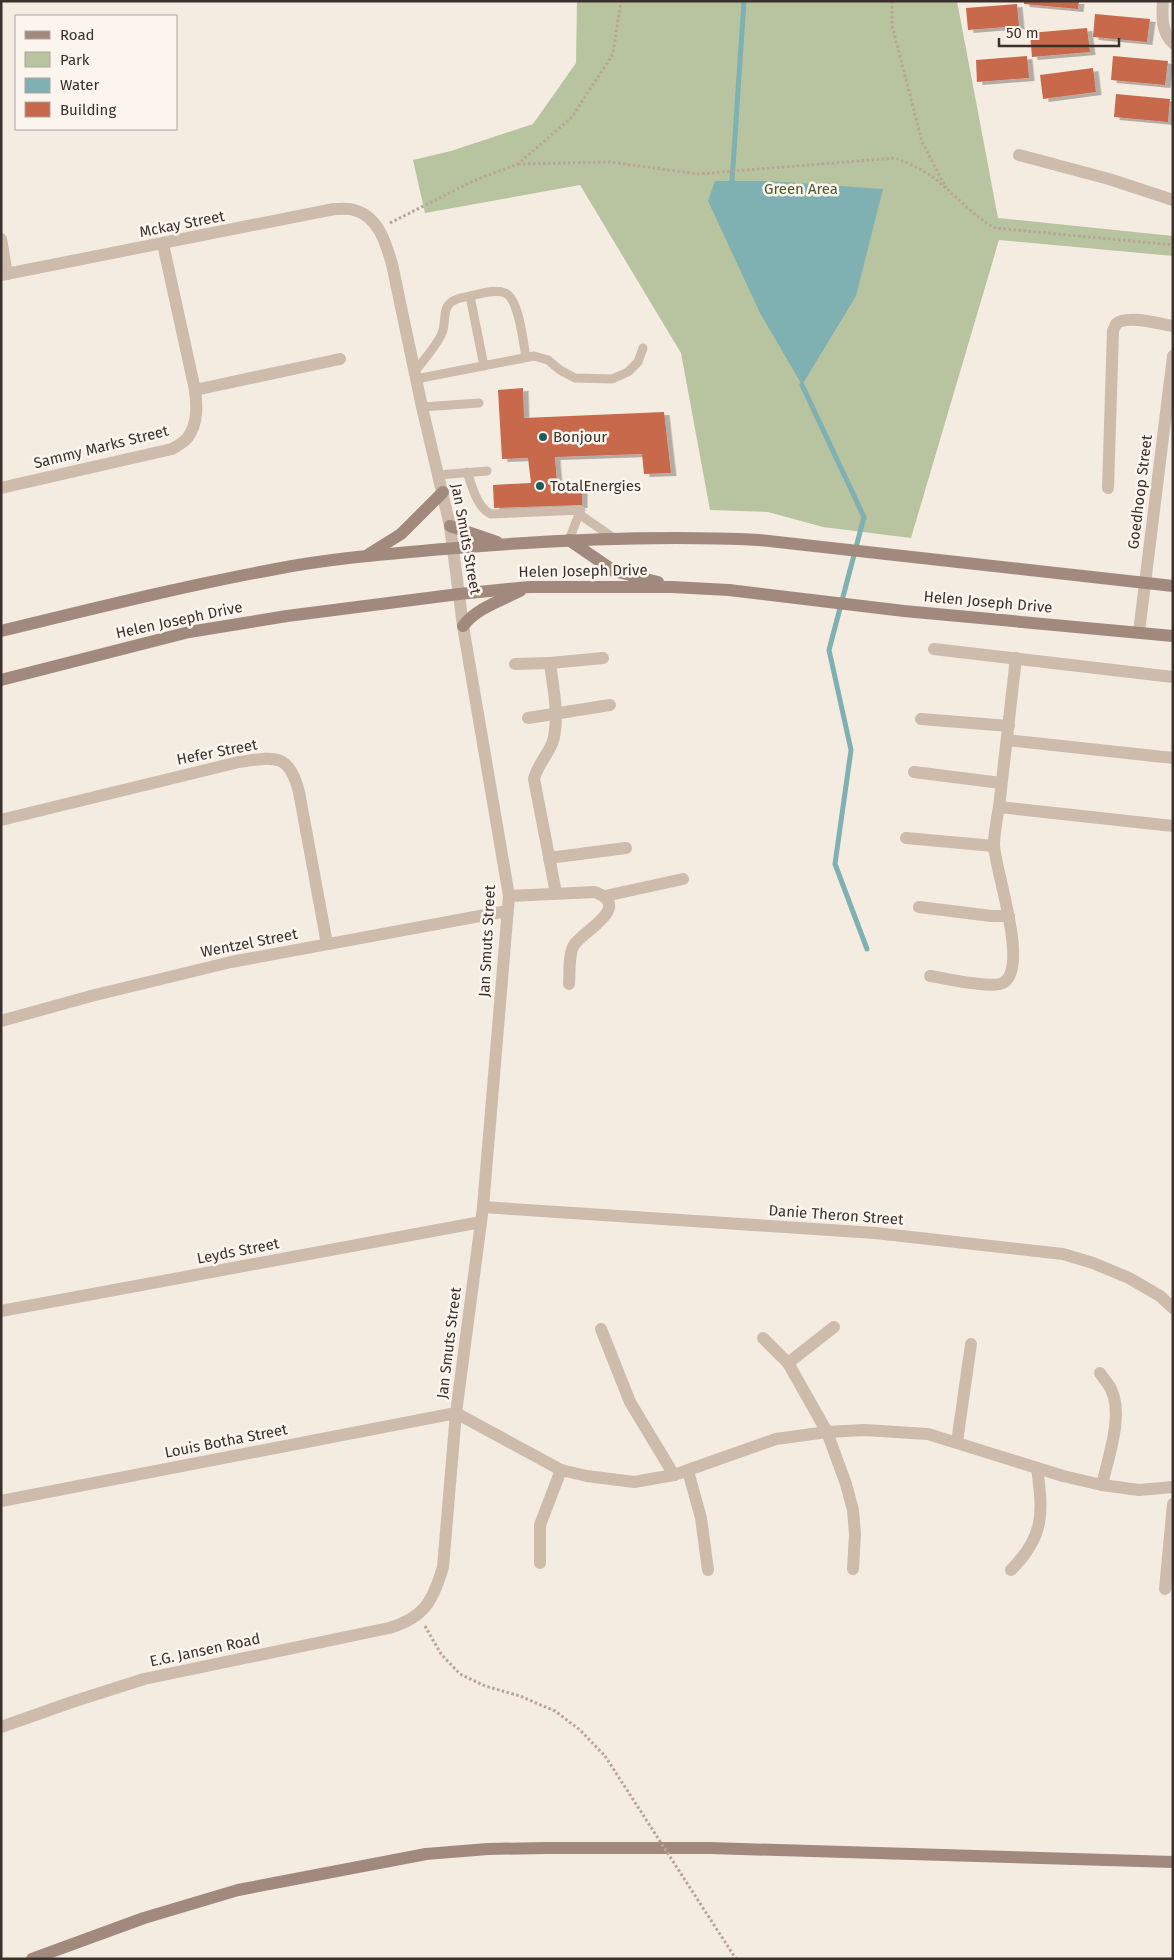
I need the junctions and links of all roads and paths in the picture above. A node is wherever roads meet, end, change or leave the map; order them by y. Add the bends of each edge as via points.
1 (621, 1) edge
2 (892, 1) edge
3 (1163, 1) edge
4 (1173, 43) edge
5 (1020, 155) dead end
6 (518, 164) junction
7 (948, 191) junction
8 (1173, 200) edge
9 (368, 216) joint
10 (378, 229) junction
11 (1, 240) edge
12 (163, 244) junction
13 (1173, 244) edge
14 (4, 274) edge
15 (470, 296) junction
16 (1173, 326) edge
17 (643, 348) dead end
18 (1173, 356) edge
19 (526, 357) junction
20 (340, 359) dead end
21 (484, 366) junction
22 (415, 375) junction
23 (195, 390) junction
24 (479, 403) dead end
25 (422, 407) junction
26 (486, 471) dead end
27 (467, 472) junction
28 (438, 475) junction
29 (1, 488) edge
30 (1108, 488) dead end
31 (443, 492) junction
32 (581, 510) dead end
33 (450, 526) junction
34 (569, 540) junction
35 (617, 540) junction
36 (503, 544) junction
37 (454, 548) junction
38 (367, 555) junction
39 (1146, 583) junction
40 (1173, 586) edge
41 (529, 587) junction
42 (672, 587) junction
43 (459, 594) junction
44 (463, 626) junction
45 (1, 631) edge
46 (1139, 632) junction
47 (1173, 636) edge
48 (934, 649) dead end
49 (603, 658) dead end
50 (1016, 658) junction
51 (550, 663) junction
52 (515, 664) dead end
53 (1173, 677) edge
54 (1, 680) edge
55 (610, 705) dead end
56 (555, 715) junction
57 (528, 718) dead end
58 (921, 718) dead end
59 (1009, 726) junction
60 (1007, 740) junction
61 (1173, 758) edge
62 (914, 772) dead end
63 (1001, 784) junction
64 (999, 807) junction
65 (1, 820) edge
66 (1173, 826) edge
67 (906, 838) dead end
68 (994, 846) junction
69 (626, 848) dead end
70 (549, 858) junction
71 (684, 879) dead end
72 (556, 893) junction
73 (509, 896) junction
74 (605, 896) junction
75 (919, 907) dead end
76 (507, 911) junction
77 (1009, 916) junction
78 (327, 944) junction
79 (930, 976) dead end
80 (569, 984) dead end
81 (1, 1021) edge
82 (483, 1207) junction
83 (481, 1222) junction
84 (1173, 1308) edge
85 (1, 1311) edge
86 (834, 1327) dead end
87 (601, 1329) dead end
88 (763, 1338) dead end
89 (971, 1344) dead end
90 (788, 1362) junction
91 (1100, 1373) dead end
92 (456, 1413) junction
93 (827, 1432) junction
94 (957, 1442) junction
95 (1036, 1468) junction
96 (561, 1470) junction
97 (688, 1471) junction
98 (674, 1475) junction
99 (1102, 1485) junction
100 (1173, 1487) edge
101 (1, 1501) edge
102 (1173, 1504) edge
103 (540, 1563) dead end
104 (853, 1569) dead end
105 (708, 1570) dead end
106 (1011, 1570) dead end
107 (1165, 1589) dead end
108 (418, 1615) junction
109 (1, 1727) edge
110 (1173, 1862) edge
111 (32, 1959) edge
112 (736, 1959) edge

1 - 6 path via 613,54 572,118
2 - 7 path via 892,25 922,142
3 - 4 street via 1163,26 1167,38
5 - 8 street
6 - 7 path via 610,162 698,174 895,158 934,178
6 - 10 path via 473,181
7 - 13 path via 981,221 994,228
9 - 10 street, Jan Smuts Street
9 - 12 street, Mckay Street via 354,209 334,209
10 - 22 street, Jan Smuts Street via 392,264
11 - 14 street
12 - 14 street, Mckay Street
12 - 23 street, Sammy Marks Street
15 - 19 lane via 503,292 511,296
15 - 21 lane
15 - 22 lane via 455,300 446,308 443,331
16 - 30 street via 1131,319 1122,320 1113,331
17 - 19 lane via 638,362 628,372 612,379 575,378 548,360
18 - 39 street, Goedhoop Street
19 - 21 lane
20 - 23 street
21 - 22 lane
22 - 25 street, Jan Smuts Street
23 - 29 street, Sammy Marks Street via 195,422 188,439 172,449
24 - 25 lane
25 - 28 street, Jan Smuts Street
26 - 27 lane
27 - 28 lane
27 - 32 lane via 482,507 491,514
28 - 31 street, Jan Smuts Street
31 - 33 street, Jan Smuts Street
31 - 38 street via 401,534
33 - 36 street
33 - 37 street, Jan Smuts Street
34 - 35 street, Helen Joseph Drive
34 - 35 lane via 579,514
34 - 36 street, Helen Joseph Drive
34 - 42 street via 614,570
35 - 39 street, Helen Joseph Drive via 698,537 760,540
36 - 37 street, Helen Joseph Drive
37 - 38 street, Helen Joseph Drive
37 - 43 street, Jan Smuts Street
38 - 45 street, Helen Joseph Drive via 277,568
39 - 40 street, Helen Joseph Drive
39 - 46 street, Goedhoop Street
41 - 42 street, Helen Joseph Drive
41 - 43 street, Helen Joseph Drive
41 - 44 street via 482,609
42 - 46 street, Helen Joseph Drive
43 - 44 street, Jan Smuts Street
43 - 54 street, Helen Joseph Drive via 189,632
44 - 73 street, Jan Smuts Street
46 - 47 street, Helen Joseph Drive
48 - 50 street
49 - 51 street
50 - 53 street
50 - 59 street
51 - 52 street
51 - 56 street
55 - 56 street
56 - 57 street
56 - 70 street via 554,738 534,779
58 - 59 street
59 - 60 street
60 - 61 street
60 - 63 street
62 - 63 street
63 - 64 street
64 - 66 street
64 - 68 street
65 - 78 street, Hefer Street via 239,762 269,758 285,762 295,776 299,792
67 - 68 street
68 - 77 street
69 - 70 street
70 - 72 street
71 - 74 street
72 - 73 street
72 - 74 street via 595,892
73 - 76 street, Jan Smuts Street
74 - 80 street via 609,900 605,917 574,946 571,953
75 - 77 street
76 - 78 street, Wentzel Street
76 - 82 street, Jan Smuts Street
77 - 79 street via 1013,937 1012,970 1003,983 984,984
78 - 81 street, Wentzel Street via 231,962
82 - 83 street, Jan Smuts Street
82 - 84 street, Danie Theron Street via 874,1234 1063,1254 1093,1262 1129,1278 1160,1296
83 - 85 street, Leyds Street
83 - 92 street, Jan Smuts Street
86 - 90 street
87 - 98 street via 630,1402
88 - 90 street
89 - 94 street
90 - 93 street
91 - 99 street via 1116,1402 1116,1423
92 - 96 street
92 - 101 street, Louis Botha Street
92 - 108 street, Jan Smuts Street via 443,1567 433,1596
93 - 94 street via 864,1430 928,1434
93 - 97 street via 776,1439
93 - 104 street via 853,1510
94 - 95 street
95 - 99 street
95 - 106 street via 1041,1501 1038,1525 1033,1543
96 - 98 street via 634,1482
96 - 103 street via 540,1525
97 - 98 street
97 - 105 street via 701,1518
99 - 100 street via 1139,1490
102 - 107 street
108 - 109 street, E.G. Jansen Road via 406,1623 375,1632 144,1679
108 - 112 path, bridge via 440,1654 460,1674 555,1711 580,1730 605,1756
110 - 111 street via 710,1848 546,1848 426,1854 238,1890 144,1918

